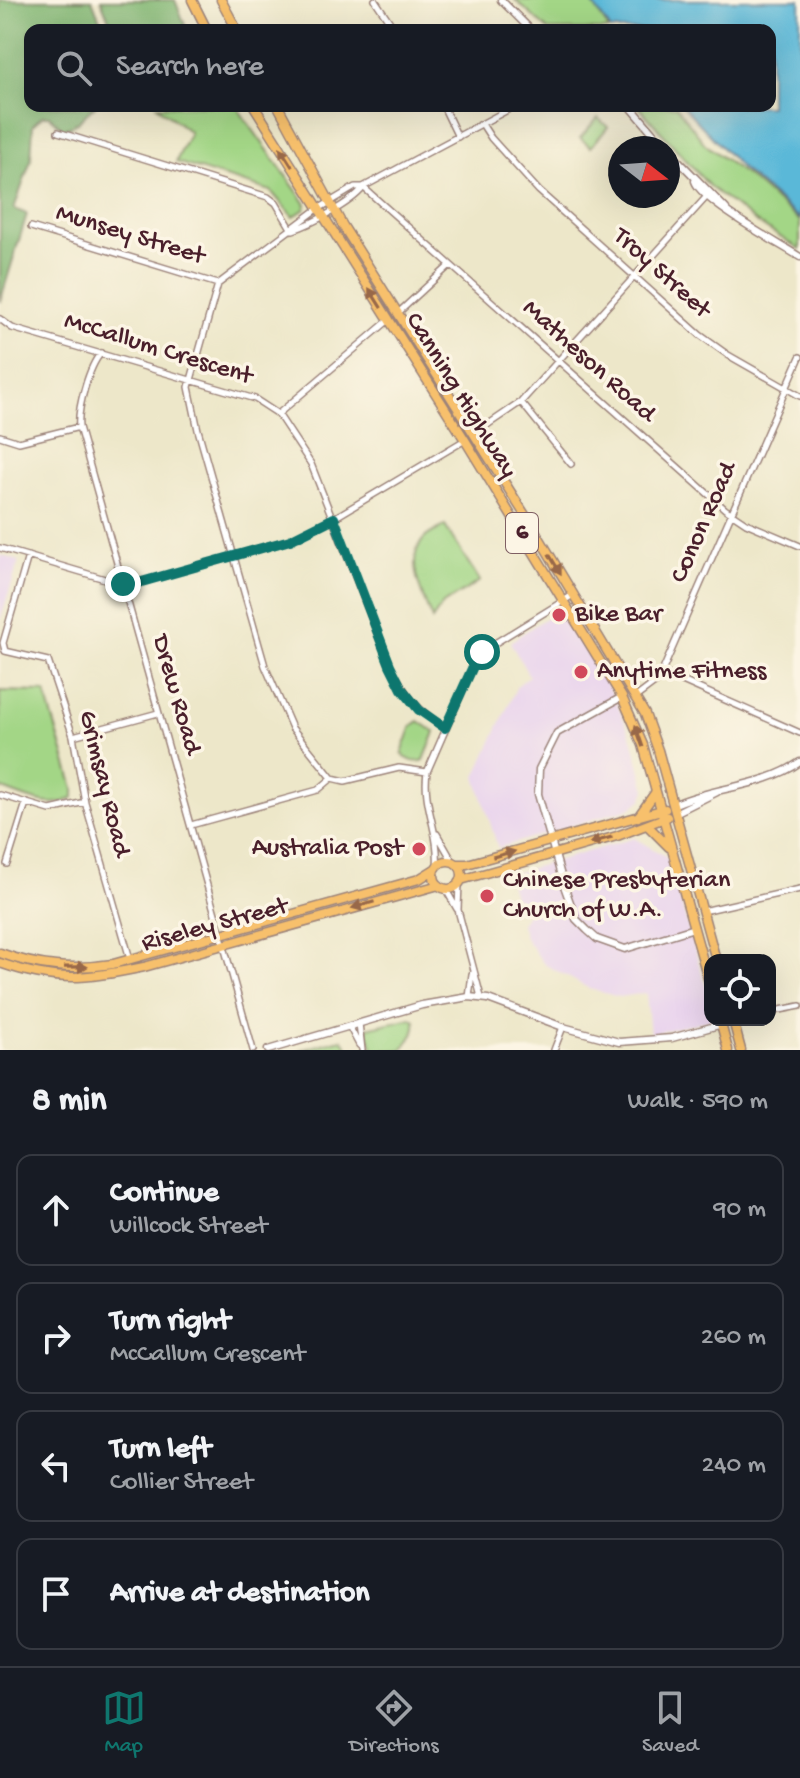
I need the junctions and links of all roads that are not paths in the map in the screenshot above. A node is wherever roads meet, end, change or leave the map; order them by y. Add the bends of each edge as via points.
1 (192, 0) edge
2 (221, 0) edge
3 (375, 0) edge
4 (501, 0) edge
5 (204, 24) edge
6 (234, 24) edge
7 (391, 24) edge
8 (525, 24) edge
9 (258, 112) edge
10 (281, 112) edge
11 (446, 112) edge
12 (504, 112) edge
13 (635, 112) edge
14 (482, 124) junction
15 (58, 132) dead end
16 (656, 136) edge
17 (458, 137) junction
18 (680, 164) edge
19 (363, 187) junction
20 (709, 195) junction
21 (331, 206) junction
22 (321, 212) junction
23 (31, 227) dead end
24 (292, 230) junction
25 (800, 257) edge
26 (449, 266) junction
27 (634, 278) junction
28 (218, 284) junction
29 (398, 313) junction
30 (0, 319) edge
31 (389, 320) junction
32 (101, 353) junction
33 (800, 357) edge
34 (560, 361) junction
35 (191, 380) junction
36 (786, 388) junction
37 (800, 396) edge
38 (521, 402) junction
39 (278, 414) junction
40 (79, 427) junction
41 (474, 434) junction
42 (0, 436) edge
43 (465, 440) junction
44 (571, 464) dead end
45 (731, 513) junction
46 (334, 518) junction
47 (800, 546) edge
48 (0, 548) edge
49 (28, 556) junction
50 (234, 557) junction
51 (123, 584) junction
52 (573, 594) junction
53 (564, 601) junction
54 (662, 672) junction
55 (622, 697) junction
56 (636, 697) junction
57 (158, 713) junction
58 (445, 728) junction
59 (800, 733) edge
60 (73, 736) junction
61 (800, 760) edge
62 (427, 772) junction
63 (332, 778) junction
64 (656, 792) junction
65 (0, 795) edge
66 (85, 802) junction
67 (26, 803) junction
68 (674, 809) junction
69 (662, 815) junction
70 (638, 818) junction
71 (191, 825) junction
72 (648, 826) junction
73 (435, 829) junction
74 (552, 842) junction
75 (672, 851) junction
76 (555, 853) junction
77 (455, 863) junction
78 (7, 864) dead end
79 (436, 867) junction
80 (460, 881) junction
81 (442, 887) junction
82 (800, 889) edge
83 (458, 910) junction
84 (702, 911) junction
85 (694, 928) junction
86 (221, 934) junction
87 (224, 945) junction
88 (0, 953) edge
89 (714, 954) edge
90 (130, 960) junction
91 (0, 963) edge
92 (704, 964) edge
93 (473, 971) junction
94 (469, 997) junction
95 (481, 997) junction
96 (800, 1006) edge
97 (776, 1011) edge
98 (359, 1022) junction
99 (349, 1025) junction
100 (708, 1026) edge
101 (721, 1026) edge
102 (735, 1026) edge
103 (563, 1027) junction
104 (253, 1050) edge
105 (268, 1050) edge
106 (362, 1050) edge
107 (554, 1050) edge
108 (728, 1050) edge
109 (741, 1050) edge

1 - 5 highway
2 - 6 highway
3 - 7 street
4 - 8 street
22 -> 9 highway, Canning Highway / 6
10 - 21 highway, Canning Highway / 6
11 - 17 street
12 - 14 street
13 - 16 street
14 - 17 street
14 - 27 street, Troy Street via 539,191
15 - 24 street via 268,197
17 - 19 street
18 - 20 street
19 - 21 street via 355,187
19 - 26 street, Matheson Road
20 - 25 street
20 - 27 street
21 - 22 street
21 - 29 highway, Canning Highway / 6
22 - 24 street
31 -> 22 highway, Canning Highway / 6
23 - 28 street, Munsey Street
24 - 28 street
26 - 29 street
26 - 34 street, Matheson Road
27 - 34 street
27 - 36 street, Troy Street via 715,347
28 - 35 street
29 - 41 highway, Canning Highway / 6
30 - 32 street, McCallum Crescent via 12,328
31 - 39 street
31 - 43 highway, Canning Highway / 6
32 - 35 street, McCallum Crescent
32 - 40 street, Drew Road via 79,412
33 - 36 street, Conon Road
34 - 38 street
34 - 45 street, Matheson Road
35 - 39 street, McCallum Crescent via 255,399
35 - 50 street via 191,403
36 - 37 street, Troy Street
36 - 45 street, Conon Road
38 - 41 street
38 - 44 street
39 - 46 street, McCallum Crescent via 311,464
40 - 42 street via 19,442
40 - 51 street, Drew Road
41 -> 52 highway, Canning Highway / 6
43 - 46 street
43 - 53 highway, Canning Highway / 6
45 - 47 street, Matheson Road
45 - 54 street, Conon Road
46 - 50 street via 290,540
46 - 58 street, McCallum Crescent via 402,689 419,710
48 - 49 street
49 - 51 street
49 - 60 street, Grimsay Road via 3,643 5,651 48,661
50 - 51 street
50 - 63 street via 279,702 292,728
51 - 57 street, Drew Road
52 - 53 street
52 - 56 highway, Canning Highway / 6
53 - 55 highway, Canning Highway / 6
53 - 58 street via 478,656
54 - 56 street, Conon Road
54 - 59 street
64 -> 55 highway, Canning Highway / 6 via 638,729
55 - 74 street via 557,733 546,753 538,794
56 - 68 highway, Canning Highway / 6 via 652,730
57 - 60 street
57 - 71 street, Drew Road
58 - 62 street
60 - 66 street, Grimsay Road
61 - 68 street, Riseley Street via 778,775
62 - 63 street via 399,768 345,781
62 - 73 street via 425,789
63 - 71 street via 318,790
64 - 69 highway, Canning Highway / 6
64 - 70 highway
65 - 67 street
66 - 67 street via 55,810
66 - 90 street, Grimsay Road
67 - 78 street
68 - 69 highway, Riseley Street
68 - 84 highway, Canning Highway / 6
69 - 70 highway, Riseley Street
69 - 72 highway, Riseley Street
69 - 75 highway, Canning Highway / 6
70 - 74 highway, Riseley Street
71 - 86 street, Drew Road
72 - 75 highway
72 -> 76 highway, Riseley Street
73 - 77 street
73 - 79 street
74 - 76 street
77 -> 74 highway, Riseley Street
75 - 85 highway, Canning Highway / 6
76 - 80 highway, Riseley Street
76 - 85 street via 576,919 597,939 625,949
77 - 79 highway, Riseley Street via 444,861
77 - 80 highway
79 - 81 highway via 435,881
79 - 86 highway, Riseley Street via 419,879
80 - 81 highway, Riseley Street via 455,887
80 - 83 street
81 - 83 street
81 -> 87 highway, Riseley Street
82 - 84 street
83 - 93 street
84 - 89 highway, Canning Highway / 6
85 - 92 highway, Canning Highway / 6
86 - 87 street, Drew Road
86 - 90 highway, Riseley Street
87 - 91 highway, Riseley Street via 84,978 56,978
87 - 104 street, Drew Road
88 -> 90 highway, Riseley Street via 73,969
93 - 94 street
93 - 95 street
94 - 95 street
94 - 98 street
95 - 103 street
96 - 97 street
98 - 99 street
98 - 106 street
99 - 105 street
99 - 106 street
100 - 103 street via 672,1038 619,1042
101 - 108 highway
102 - 109 highway
103 - 107 street

